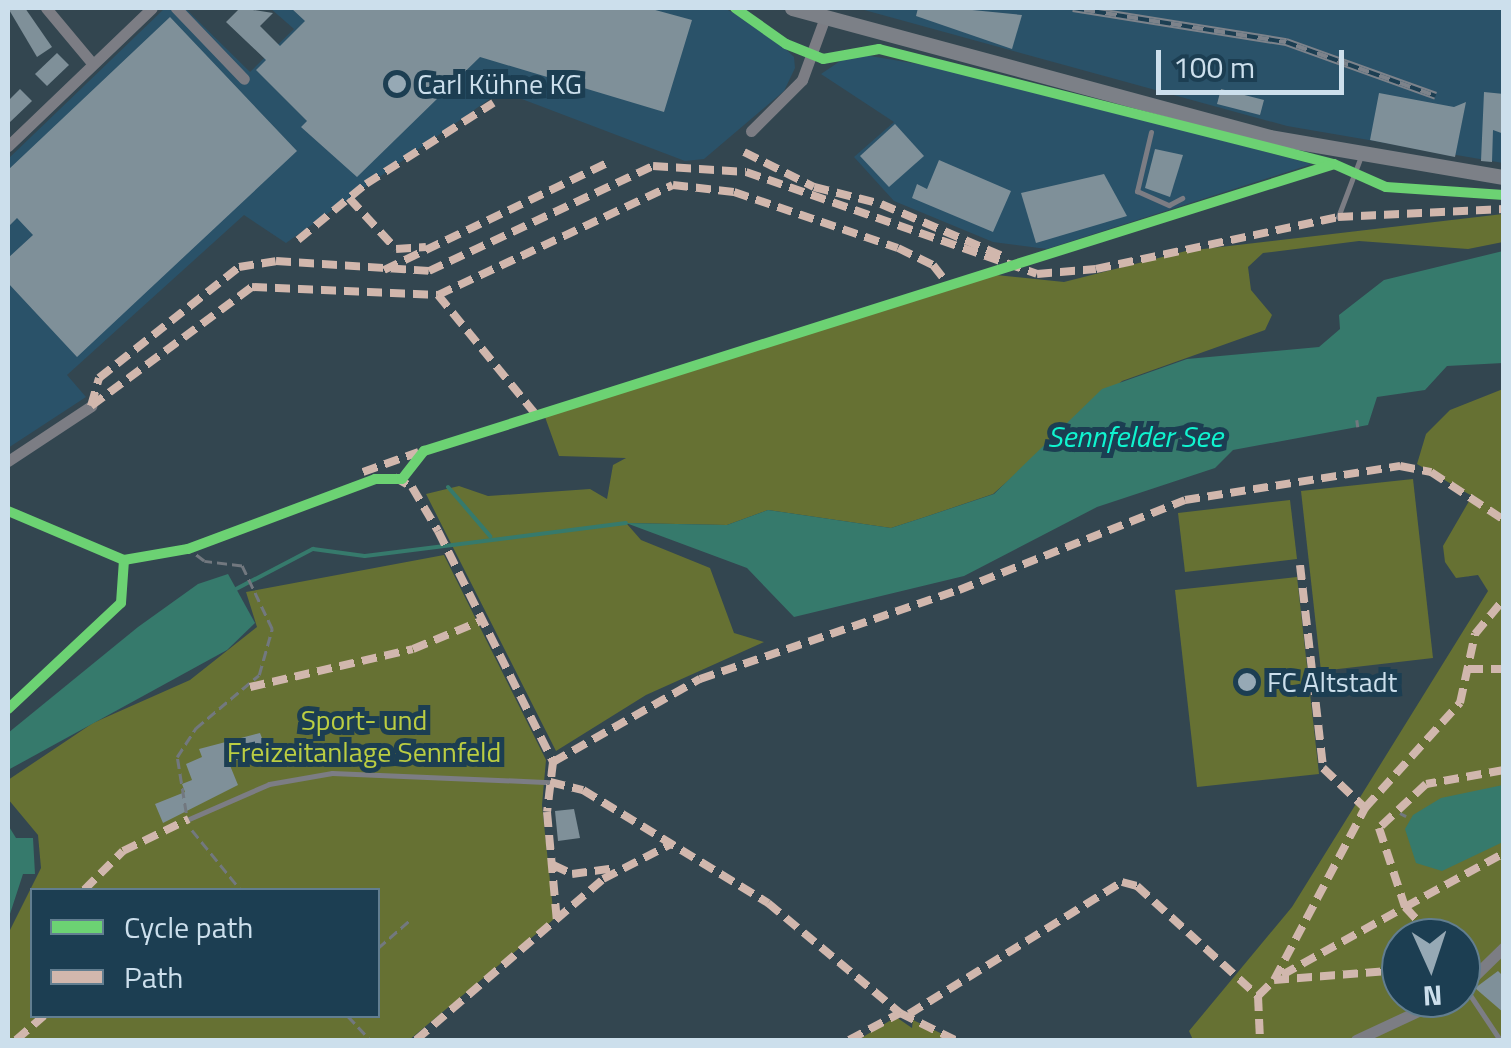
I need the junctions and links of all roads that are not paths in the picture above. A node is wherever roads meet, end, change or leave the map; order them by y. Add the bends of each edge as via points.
1 (46, 8) edge
2 (152, 8) edge
3 (176, 8) edge
4 (792, 8) edge
5 (825, 18) junction
6 (92, 63) junction
7 (244, 79) dead end
8 (752, 131) dead end
9 (1151, 132) dead end
10 (8, 146) edge
11 (1361, 156) junction
12 (1504, 176) edge
13 (1182, 198) dead end
14 (1338, 217) dead end
15 (91, 406) dead end
16 (8, 459) edge
17 (550, 782) dead end
18 (189, 819) road end
19 (1504, 947) edge
20 (1481, 970) edge
21 (1481, 1013) edge
22 (1403, 1018) edge
23 (1356, 1040) edge
24 (1500, 1040) edge

1 - 6 street
2 - 6 street
3 - 7 street
4 - 5 main road
5 - 8 street via 802,80
5 - 11 main road via 1128,103
6 - 10 street
9 - 13 lane via 1137,191 1169,205
11 - 12 main road
11 - 14 lane
15 - 16 street
17 - 18 lane via 332,772 269,784
19 - 20 street
21 - 24 lane
22 - 23 street

